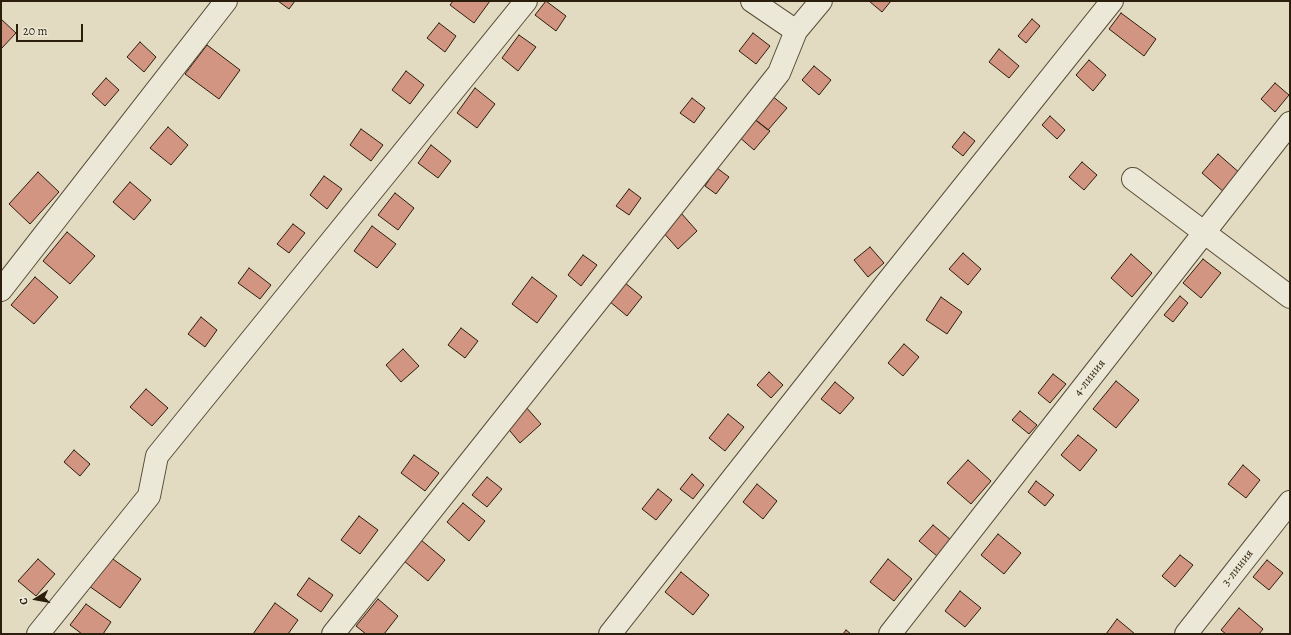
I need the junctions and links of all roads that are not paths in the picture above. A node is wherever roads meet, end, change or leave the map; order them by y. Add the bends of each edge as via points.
1 (226, 1) edge
2 (526, 1) edge
3 (752, 1) edge
4 (821, 1) edge
5 (1112, 1) edge
6 (796, 31) junction
7 (1290, 123) edge
8 (1133, 178) dead end
9 (1204, 232) junction
10 (1, 290) edge
11 (1290, 297) edge
12 (1290, 502) edge
13 (38, 634) edge
14 (333, 634) edge
15 (610, 634) edge
16 (890, 634) edge
17 (1186, 634) edge

1 - 10 street
2 - 13 street via 157,456 149,496
3 - 6 street
4 - 6 street
5 - 15 street
6 - 14 street via 779,73
7 - 9 street, 4-линия
8 - 9 street
9 - 11 street
9 - 16 street, 4-линия
12 - 17 street, 3-линия

